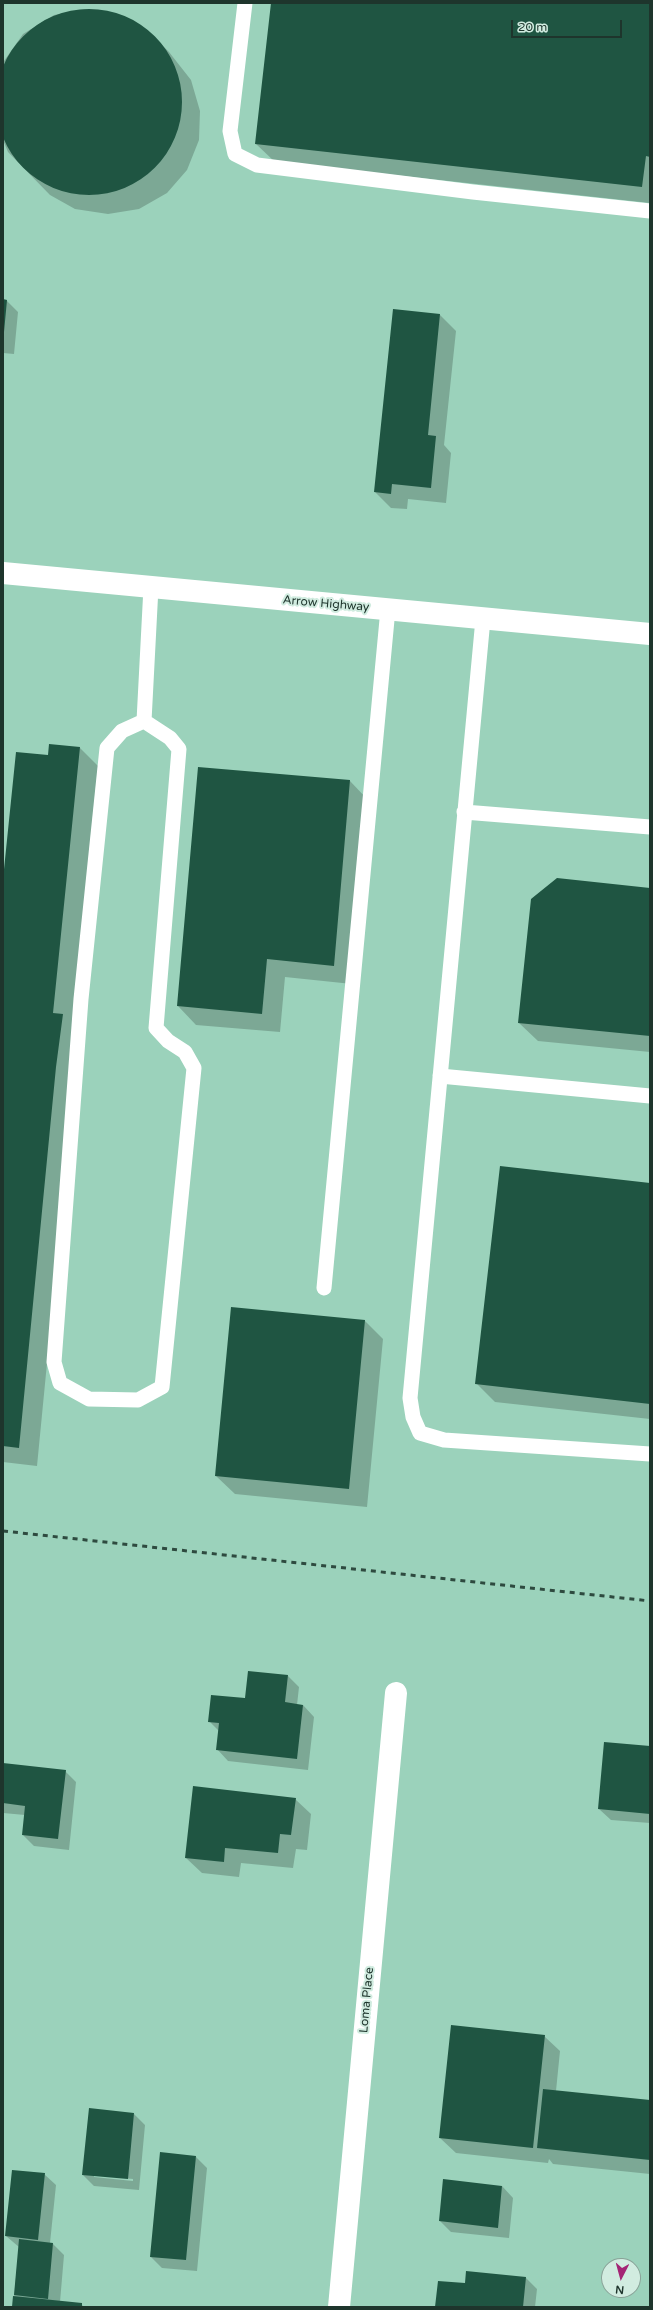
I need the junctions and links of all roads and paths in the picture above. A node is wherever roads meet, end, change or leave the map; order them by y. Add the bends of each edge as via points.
1 (245, 3) edge
2 (650, 211) edge
3 (3, 574) edge
4 (151, 587) junction
5 (388, 609) junction
6 (484, 619) junction
7 (650, 634) edge
8 (144, 722) junction
9 (464, 812) junction
10 (650, 827) edge
11 (440, 1076) junction
12 (650, 1096) edge
13 (324, 1288) dead end
14 (650, 1454) edge
15 (396, 1693) dead end
16 (338, 2307) edge

1 - 2 lane via 230,132 235,154 257,165
3 - 4 main road, Arrow Highway
4 - 5 main road, Arrow Highway
4 - 8 lane
5 - 6 main road, Arrow Highway
5 - 13 lane
6 - 7 main road, Arrow Highway
6 - 9 lane
8 - 8 lane via 122,731 107,748 81,999 54,1362 60,1383 89,1399 138,1400 162,1387 194,1068 185,1052 168,1041 156,1028 179,749 170,738
9 - 10 lane
9 - 11 lane
11 - 12 lane
11 - 14 lane via 410,1398 413,1417 420,1433 444,1440
15 - 16 main road, Loma Place

